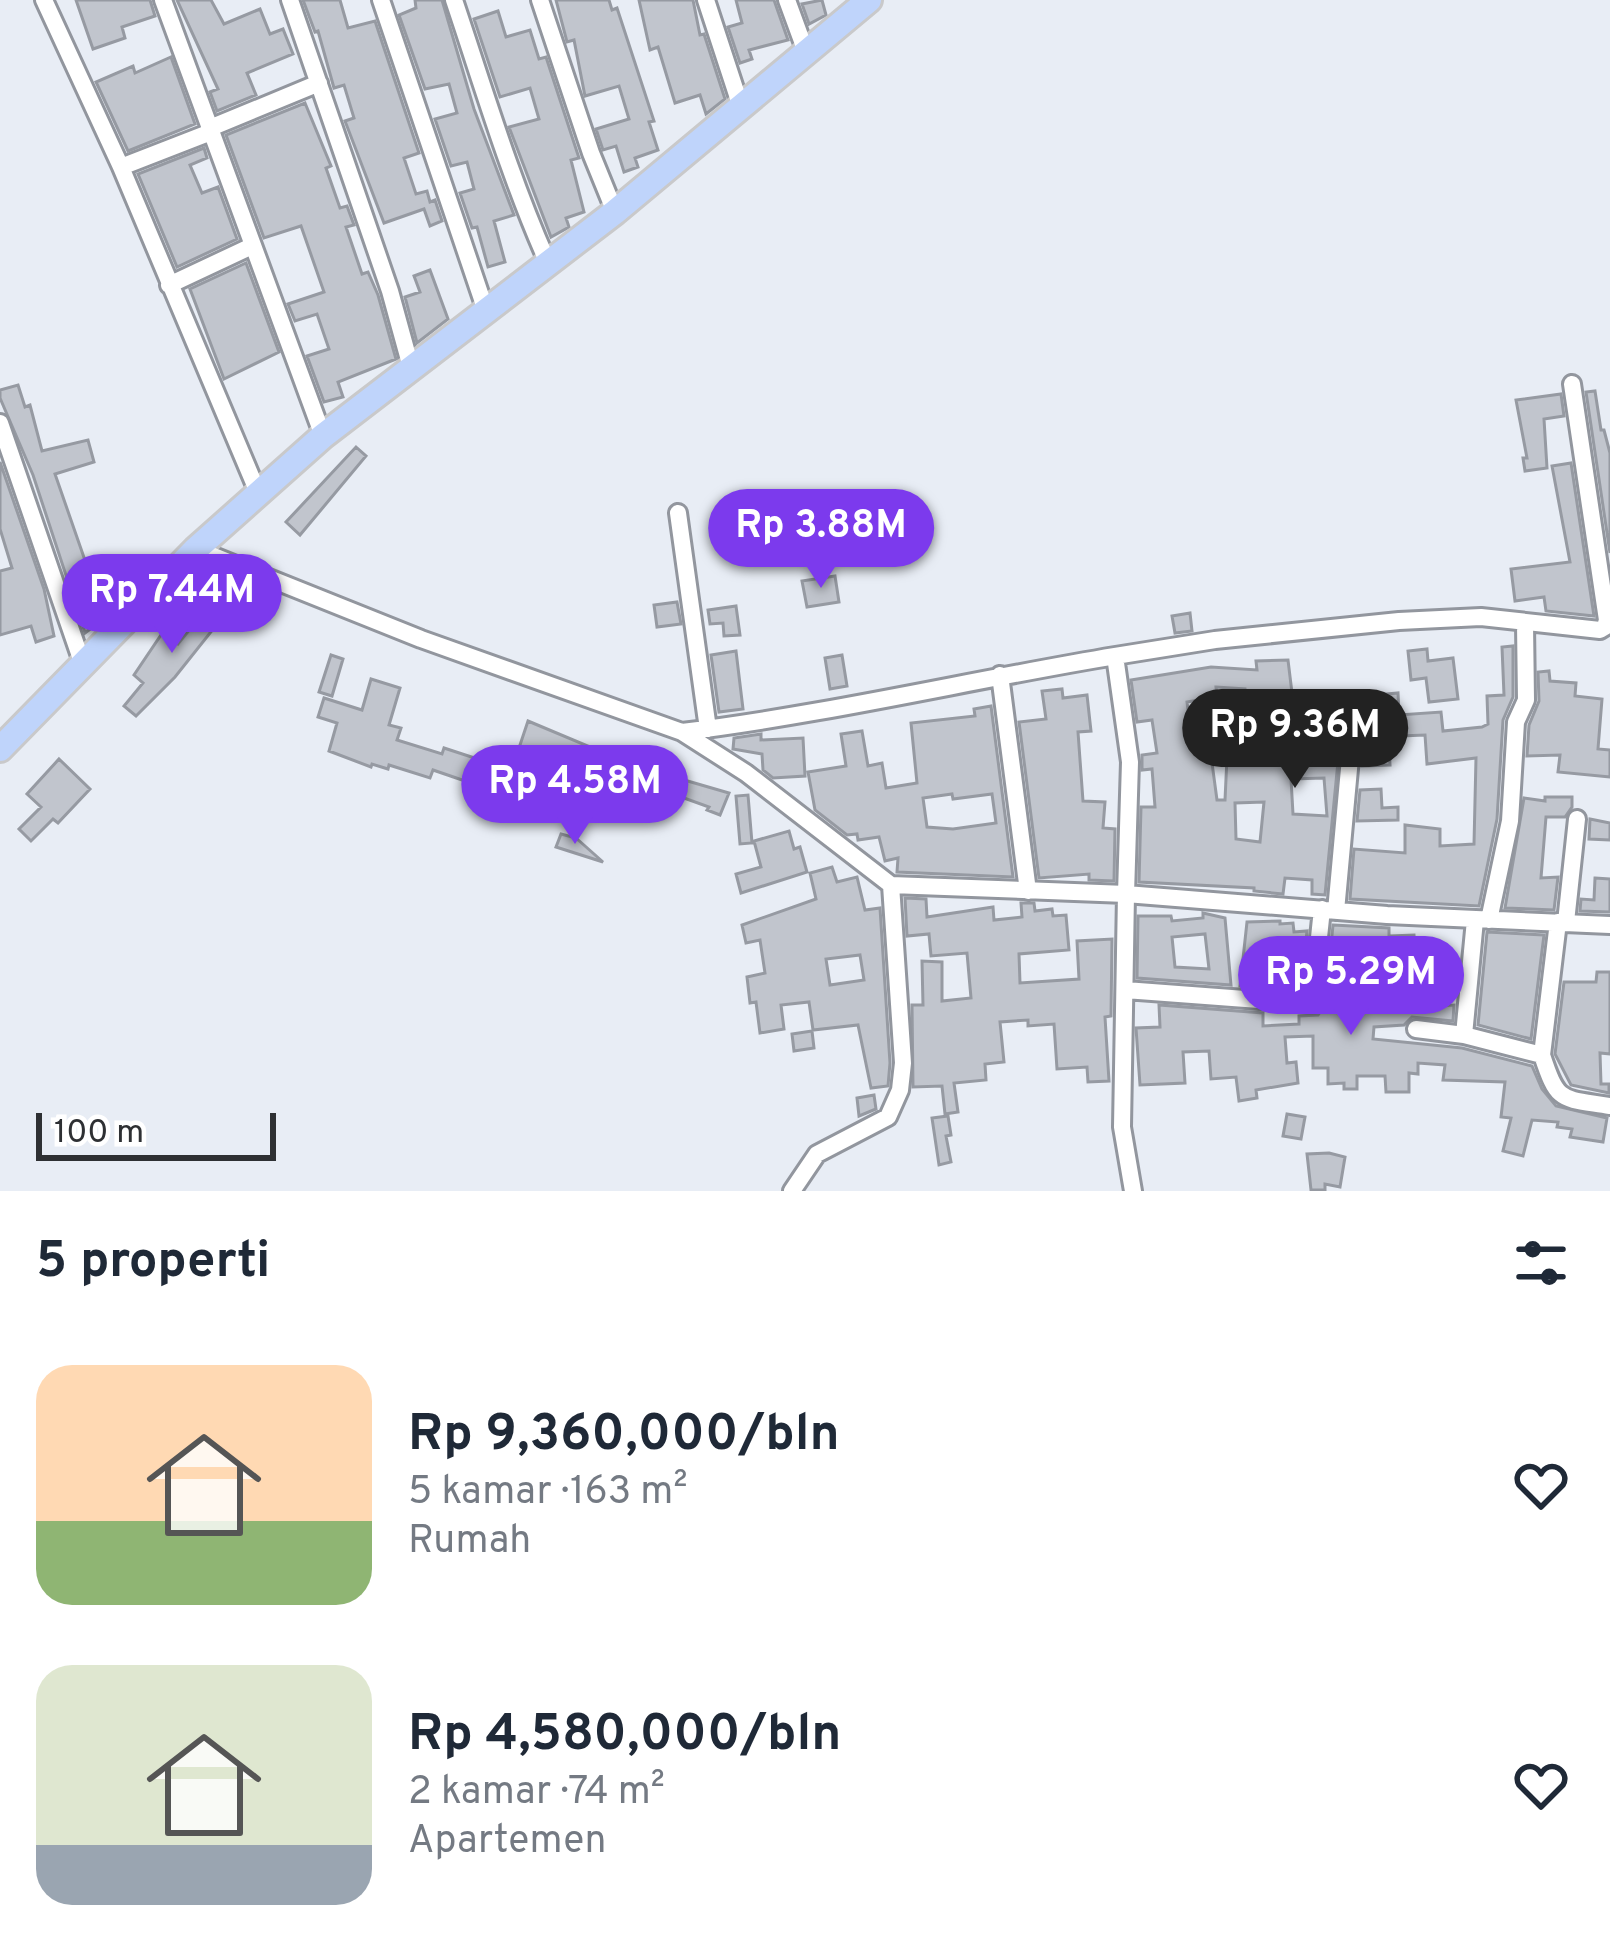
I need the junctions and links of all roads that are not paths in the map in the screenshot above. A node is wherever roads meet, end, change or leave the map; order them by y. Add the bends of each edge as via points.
1 (44, 0) edge
2 (164, 0) edge
3 (290, 0) edge
4 (381, 0) edge
5 (454, 0) edge
6 (540, 0) edge
7 (706, 0) edge
8 (787, 0) edge
9 (868, 0) edge
10 (806, 52) junction
11 (319, 83) junction
12 (741, 107) junction
13 (211, 130) junction
14 (121, 167) junction
15 (615, 212) junction
16 (252, 246) junction
17 (548, 263) junction
18 (169, 285) junction
19 (486, 311) junction
20 (412, 371) junction
21 (1572, 384) dead end
22 (0, 423) edge
23 (323, 436) junction
24 (259, 495) junction
25 (678, 513) dead end
26 (196, 549) junction
27 (1525, 624) junction
28 (1115, 656) junction
29 (82, 662) junction
30 (1000, 675) junction
31 (708, 729) junction
32 (682, 732) junction
33 (1351, 747) dead end
34 (0, 748) edge
35 (1577, 819) dead end
36 (891, 885) junction
37 (1028, 891) junction
38 (1126, 894) junction
39 (1329, 910) junction
40 (1482, 920) junction
41 (1562, 922) junction
42 (1610, 925) edge
43 (1125, 990) junction
44 (1416, 1029) dead end
45 (1464, 1035) junction
46 (1541, 1055) junction
47 (1610, 1106) edge
48 (792, 1191) edge
49 (1132, 1191) edge

1 - 14 street
2 - 13 street
3 - 11 street
4 - 19 street
5 - 17 street
6 - 15 street
7 - 12 street
8 - 10 street
9 - 10 main road
10 - 12 main road
11 - 13 street
11 - 20 street
12 - 15 main road
13 - 14 street
13 - 16 street
14 - 18 street
15 - 17 main road
16 - 18 street
16 - 23 street
17 - 19 main road
18 - 24 street
19 - 20 main road
20 - 23 main road
21 - 27 street via 1607,624
22 - 29 street
23 - 24 main road
24 - 26 main road
25 - 31 street
26 - 29 main road
26 - 32 street
27 - 28 street via 1399,621
27 - 40 street via 1526,700 1516,722 1510,821
28 - 30 street
28 - 38 street via 1130,762
29 - 34 main road
30 - 31 street
30 - 37 street
31 - 32 street
32 - 36 street
33 - 39 street
35 - 41 street
36 - 37 street
36 - 48 street via 900,1090 888,1117 817,1154
37 - 38 street
38 - 39 street
38 - 43 street
39 - 40 street
39 - 43 street via 1312,1004
40 - 41 street
40 - 45 street
41 - 42 street
41 - 46 street
43 - 49 street via 1123,1127
44 - 45 street
45 - 46 street
46 - 47 street via 1555,1092

